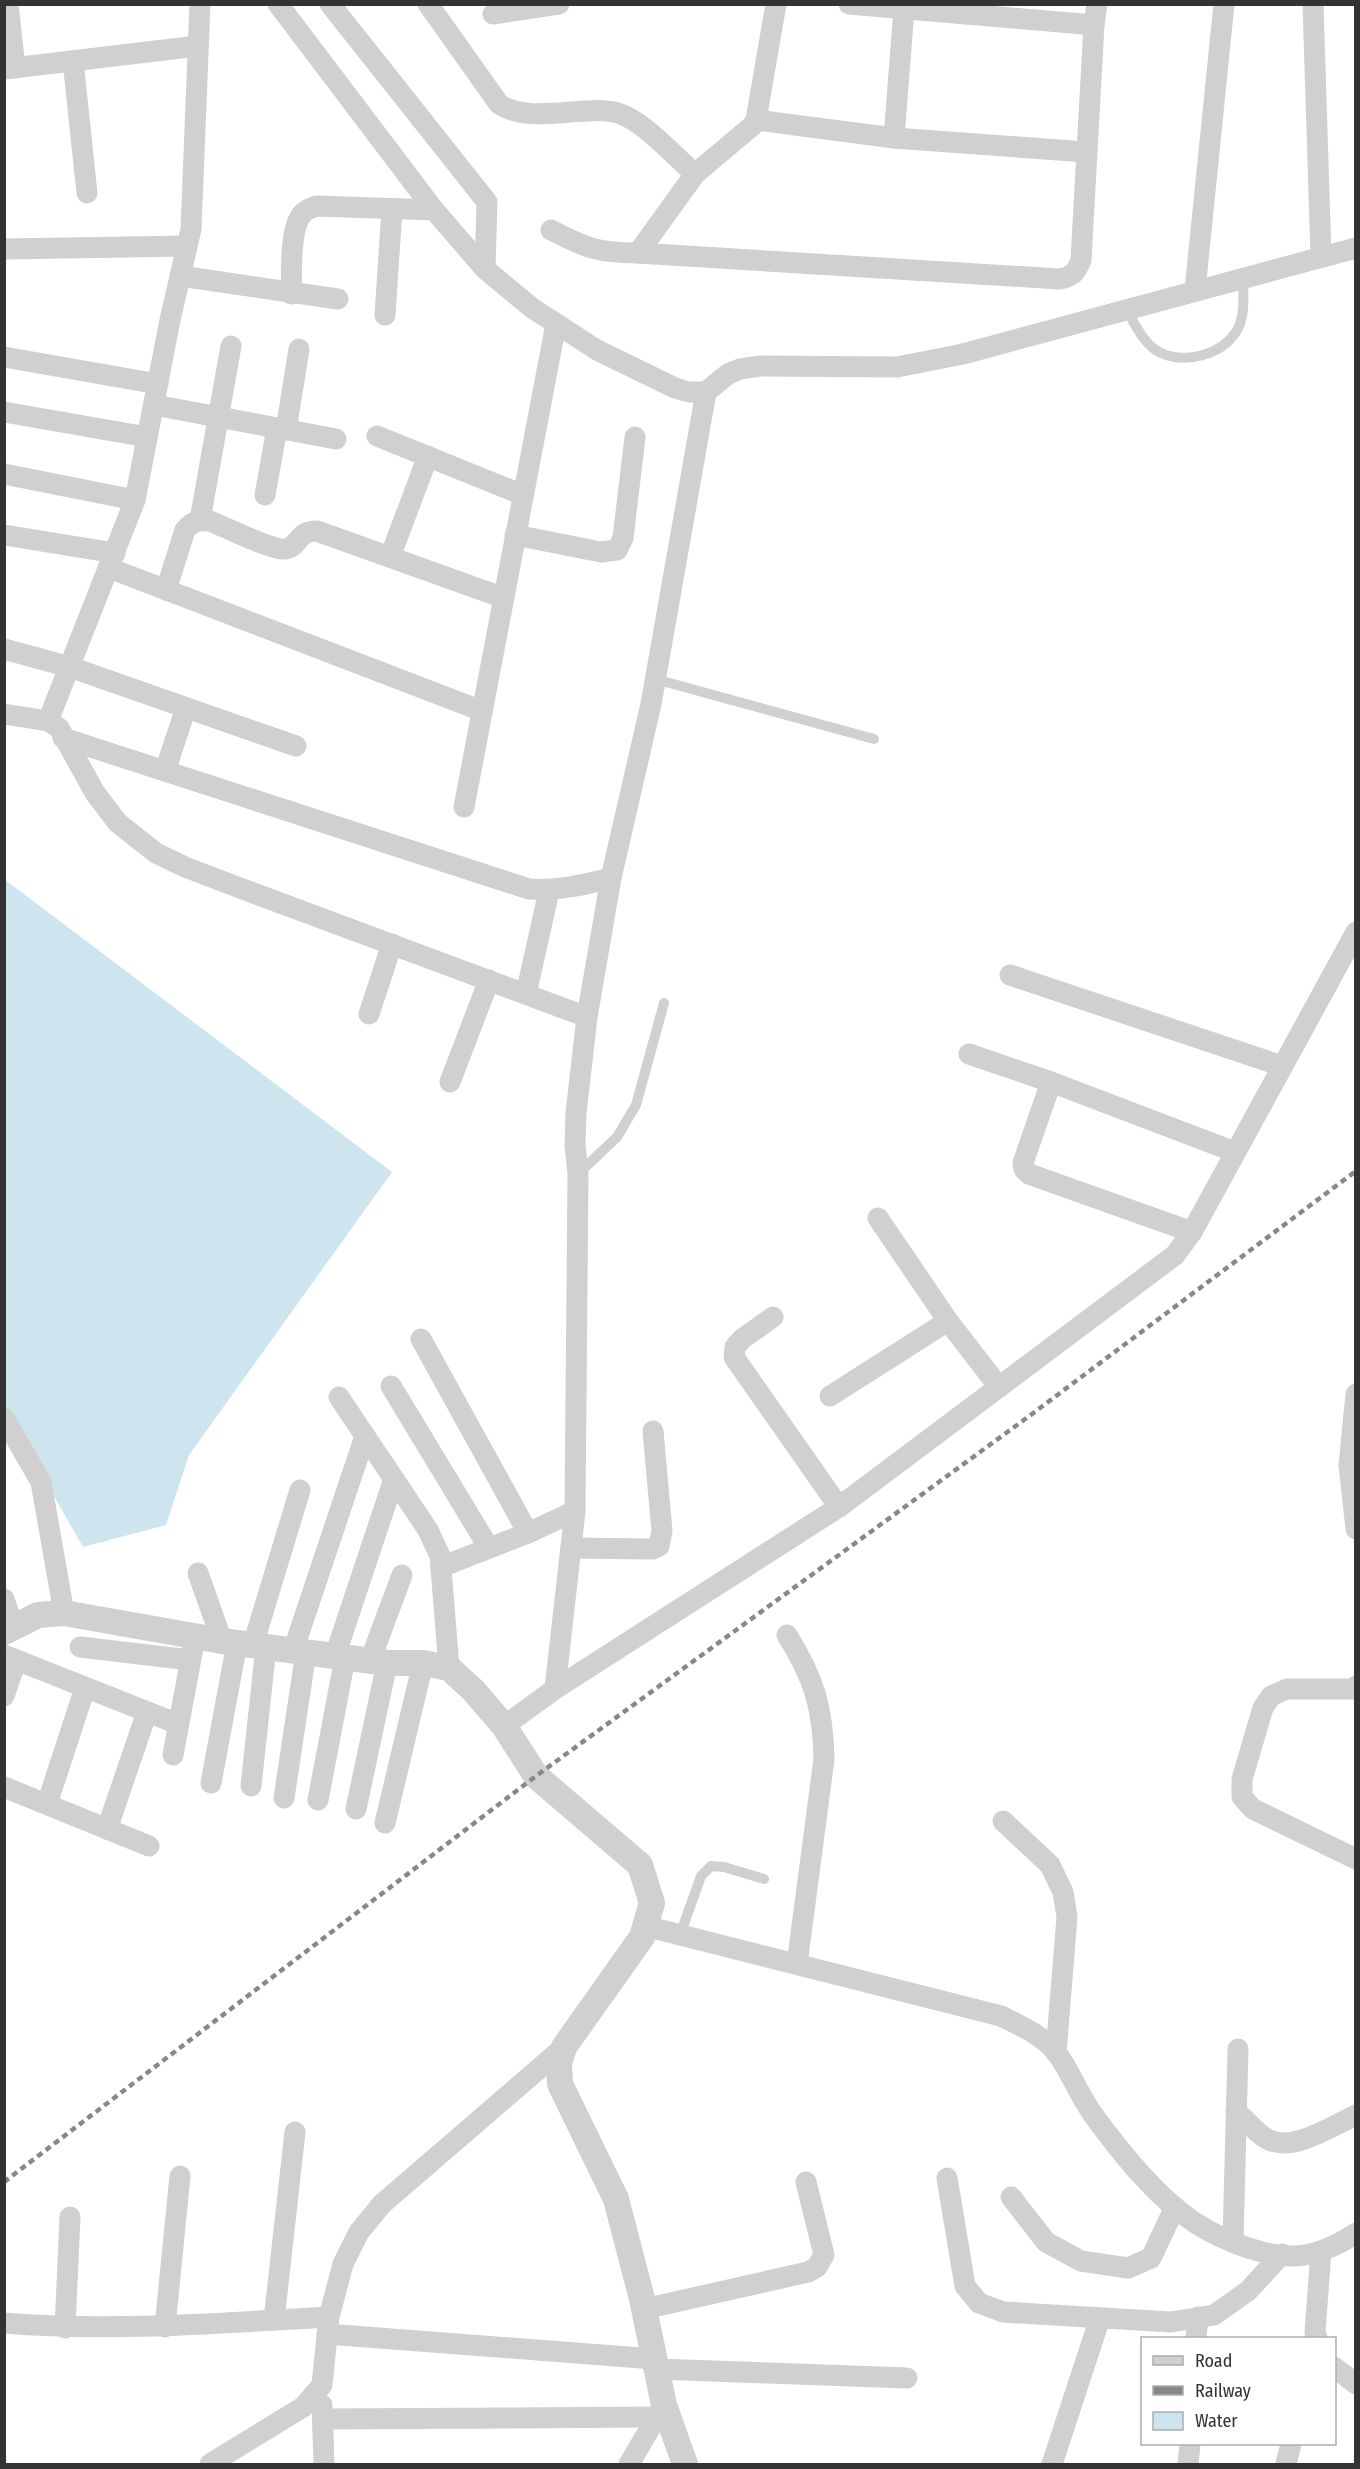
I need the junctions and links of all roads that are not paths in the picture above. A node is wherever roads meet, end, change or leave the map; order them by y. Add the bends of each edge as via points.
1 (8, 4) edge
2 (200, 4) edge
3 (278, 4) edge
4 (330, 4) edge
5 (428, 4) edge
6 (559, 4) edge
7 (776, 4) edge
8 (849, 4) edge
9 (1224, 4) edge
10 (1313, 4) edge
11 (904, 9) junction
12 (493, 14) dead end
13 (1096, 15) edge
14 (198, 46) junction
15 (73, 61) junction
16 (10, 68) edge
17 (756, 120) junction
18 (894, 138) junction
19 (1086, 152) junction
20 (695, 174) junction
21 (87, 193) dead end
22 (392, 209) junction
23 (434, 210) junction
24 (551, 230) dead end
25 (187, 246) junction
26 (1356, 248) edge
27 (4, 249) edge
28 (638, 253) junction
29 (1321, 257) junction
30 (485, 269) junction
31 (180, 276) junction
32 (1243, 278) junction
33 (1195, 290) junction
34 (291, 294) junction
35 (338, 299) dead end
36 (1127, 310) junction
37 (385, 315) dead end
38 (556, 324) junction
39 (231, 346) dead end
40 (299, 349) dead end
41 (4, 357) edge
42 (158, 384) junction
43 (706, 392) junction
44 (154, 405) junction
45 (4, 412) edge
46 (219, 417) junction
47 (281, 429) junction
48 (377, 436) dead end
49 (147, 437) junction
50 (635, 437) dead end
51 (336, 439) dead end
52 (428, 456) junction
53 (4, 474) edge
54 (265, 495) dead end
55 (524, 495) junction
56 (135, 500) junction
57 (200, 520) junction
58 (4, 535) edge
59 (515, 536) junction
60 (390, 557) junction
61 (112, 561) junction
62 (166, 590) junction
63 (504, 598) junction
64 (4, 649) edge
65 (70, 667) junction
66 (655, 679) junction
67 (186, 708) junction
68 (482, 711) junction
69 (4, 714) edge
70 (48, 721) junction
71 (63, 738) junction
72 (874, 739) dead end
73 (296, 746) dead end
74 (165, 771) junction
75 (464, 807) dead end
76 (611, 878) junction
77 (549, 891) junction
78 (1356, 932) edge
79 (392, 944) junction
80 (1010, 975) dead end
81 (489, 980) junction
82 (526, 994) junction
83 (664, 1003) dead end
84 (369, 1014) dead end
85 (587, 1017) junction
86 (969, 1054) dead end
87 (1282, 1066) junction
88 (450, 1082) dead end
89 (1051, 1082) junction
90 (1235, 1152) junction
91 (578, 1174) junction
92 (878, 1218) dead end
93 (1192, 1232) junction
94 (773, 1317) dead end
95 (948, 1320) junction
96 (421, 1339) dead end
97 (391, 1386) dead end
98 (999, 1387) junction
99 (1356, 1394) edge
100 (830, 1396) dead end
101 (339, 1397) dead end
102 (4, 1418) edge
103 (653, 1431) dead end
104 (365, 1436) junction
105 (394, 1479) junction
106 (300, 1490) dead end
107 (839, 1507) junction
108 (575, 1511) junction
109 (1356, 1529) edge
110 (528, 1533) junction
111 (489, 1548) junction
112 (571, 1548) junction
113 (441, 1567) junction
114 (198, 1573) dead end
115 (402, 1575) dead end
116 (4, 1599) edge
117 (64, 1613) junction
118 (9, 1629) edge
119 (787, 1635) dead end
120 (244, 1644) junction
121 (80, 1647) dead end
122 (192, 1649) junction
123 (300, 1652) junction
124 (10, 1658) edge
125 (359, 1660) junction
126 (423, 1663) junction
127 (449, 1668) junction
128 (1356, 1686) edge
129 (85, 1688) junction
130 (555, 1689) junction
131 (4, 1695) edge
132 (147, 1712) junction
133 (178, 1724) junction
134 (504, 1726) junction
135 (172, 1755) dead end
136 (211, 1783) dead end
137 (251, 1786) dead end
138 (4, 1787) edge
139 (285, 1798) dead end
140 (318, 1800) dead end
141 (47, 1804) junction
142 (356, 1809) dead end
143 (1003, 1821) dead end
144 (385, 1822) dead end
145 (107, 1829) junction
146 (149, 1845) dead end
147 (1356, 1859) edge
148 (764, 1879) dead end
149 (645, 1926) junction
150 (680, 1935) junction
151 (797, 1964) junction
152 (564, 2047) junction
153 (1238, 2049) dead end
154 (1056, 2053) junction
155 (1236, 2111) junction
156 (1356, 2115) edge
157 (295, 2132) dead end
158 (180, 2176) dead end
159 (947, 2178) dead end
160 (806, 2182) dead end
161 (1011, 2197) dead end
162 (1175, 2207) junction
163 (70, 2217) dead end
164 (1356, 2233) edge
165 (1233, 2241) junction
166 (1321, 2251) junction
167 (1282, 2254) junction
168 (644, 2309) junction
169 (1198, 2317) junction
170 (1100, 2318) junction
171 (274, 2320) junction
172 (4, 2323) edge
173 (328, 2326) junction
174 (165, 2327) junction
175 (65, 2328) junction
176 (1316, 2336) edge
177 (1197, 2337) edge
178 (655, 2364) junction
179 (1336, 2368) edge
180 (907, 2378) dead end
181 (1356, 2384) edge
182 (322, 2385) junction
183 (661, 2411) junction
184 (323, 2419) junction
185 (1190, 2445) edge
186 (1291, 2445) edge
187 (210, 2464) edge
188 (324, 2464) edge
189 (629, 2464) edge
190 (685, 2464) edge
191 (1052, 2464) edge
192 (1188, 2464) edge
193 (1286, 2464) edge

1 - 16 street
2 - 14 street
3 - 23 street
4 - 30 street via 487,202
5 - 20 street via 507,110 619,114 637,122
6 - 12 street
7 - 17 street
8 - 11 street
9 - 33 street
10 - 29 street
11 - 13 street
11 - 18 street
13 - 19 street
14 - 15 street
14 - 25 street via 191,229
15 - 16 street
15 - 21 street
17 - 18 street
17 - 20 street
18 - 19 street
19 - 28 street via 1081,260 1070,277
20 - 28 street
22 - 23 street
22 - 34 street via 316,206 304,212 294,234
22 - 37 street
23 - 30 street
24 - 28 street via 585,248
25 - 27 street
25 - 31 street
26 - 29 street
29 - 32 street
30 - 38 street
31 - 34 street
31 - 42 street
32 - 33 street
32 - 36 lane via 1243,309 1237,332 1216,351 1189,358 1161,353 1143,337
33 - 36 street
34 - 35 street
36 - 43 street via 897,367 740,369
38 - 43 street via 597,350 675,388
38 - 55 street
39 - 46 street
40 - 47 street
41 - 42 street
42 - 44 street
43 - 66 street
44 - 46 street
44 - 49 street
45 - 49 street
46 - 47 street
46 - 57 street
47 - 51 street
47 - 54 street
48 - 52 street
49 - 56 street
50 - 59 street via 624,538 617,550 601,552
52 - 55 street
52 - 60 street
53 - 56 street
55 - 59 street
56 - 61 street
57 - 60 street via 272,547 284,549 307,531 316,531
57 - 62 street via 190,523 185,530
58 - 61 street
59 - 63 street
60 - 63 street
61 - 62 street
61 - 65 street
62 - 68 street
63 - 68 street
64 - 65 street
65 - 67 street
65 - 70 street
66 - 72 lane
66 - 76 street
67 - 73 street
67 - 74 street
68 - 75 street
69 - 70 street
70 - 71 street via 59,728
71 - 74 street
71 - 79 street via 95,793 118,823 156,853
74 - 77 street via 529,889
76 - 77 street
76 - 85 street
77 - 82 street
78 - 87 street
79 - 81 street
79 - 84 street
80 - 87 street
81 - 82 street
81 - 88 street
82 - 85 street
83 - 91 lane via 636,1105 617,1137
85 - 91 street via 576,1113
86 - 89 street
87 - 90 street
89 - 90 street
89 - 93 street via 1024,1169
90 - 93 street
91 - 108 street
92 - 95 street
93 - 98 street via 1175,1256
94 - 107 street via 742,1339 735,1347 734,1357
95 - 98 street
95 - 100 street
96 - 110 street
97 - 111 street
98 - 107 street
99 - 109 street via 1349,1465
101 - 104 street
102 - 117 street via 41,1482
103 - 112 street via 662,1531 659,1546
104 - 105 street
104 - 123 street
105 - 113 street via 428,1530
105 - 125 street
106 - 120 street
107 - 130 street
108 - 110 street
108 - 112 street
110 - 111 street
111 - 113 street
112 - 130 street
113 - 127 street
114 - 120 street
115 - 125 street
116 - 118 street
117 - 118 street via 38,1616
117 - 122 street
119 - 151 street via 818,1699 825,1759
120 - 122 street
120 - 123 street
120 - 136 street
120 - 137 street
121 - 122 street
122 - 133 street
123 - 125 street
123 - 139 street
124 - 129 street
124 - 131 street
125 - 126 street
125 - 140 street
125 - 142 street
126 - 127 street
126 - 144 street
127 - 134 street
128 - 147 street via 1335,1690 1287,1689 1271,1696 1263,1708 1242,1779 1242,1797 1253,1809
129 - 132 street
129 - 141 street
130 - 134 street
132 - 133 street
132 - 145 street
133 - 135 street
134 - 149 street via 536,1776 640,1864 652,1903
138 - 141 street
141 - 145 street
143 - 154 street via 1050,1865 1063,1892 1067,1917
145 - 146 street
148 - 150 lane via 711,1866 701,1876
149 - 150 street
149 - 152 street via 642,1937
150 - 151 street
151 - 154 street via 1001,2016 1033,2031
152 - 168 street via 559,2063 560,2084 616,2199
152 - 173 street via 382,2204 358,2232 343,2264
153 - 155 street
154 - 162 street via 1093,2115
155 - 156 street via 1265,2138 1291,2144
155 - 165 street
157 - 171 street
158 - 174 street
159 - 170 street via 964,2286 979,2303 1003,2312
160 - 168 street via 824,2255 817,2268
161 - 162 street via 1046,2242 1081,2261 1128,2268 1151,2258
162 - 165 street via 1214,2234
163 - 175 street
164 - 166 street
165 - 167 street via 1255,2250
166 - 167 street
166 - 176 street
167 - 169 street via 1248,2291 1214,2315
168 - 178 street
169 - 170 street via 1171,2322
169 - 177 street
170 - 191 street
171 - 173 street
171 - 174 street
172 - 175 street
173 - 178 street
173 - 182 street
174 - 175 street
178 - 180 street
178 - 183 street
179 - 181 street
182 - 184 street
182 - 187 street via 303,2407
183 - 184 street
183 - 189 street
183 - 190 street
184 - 188 street
185 - 192 street
186 - 193 street

